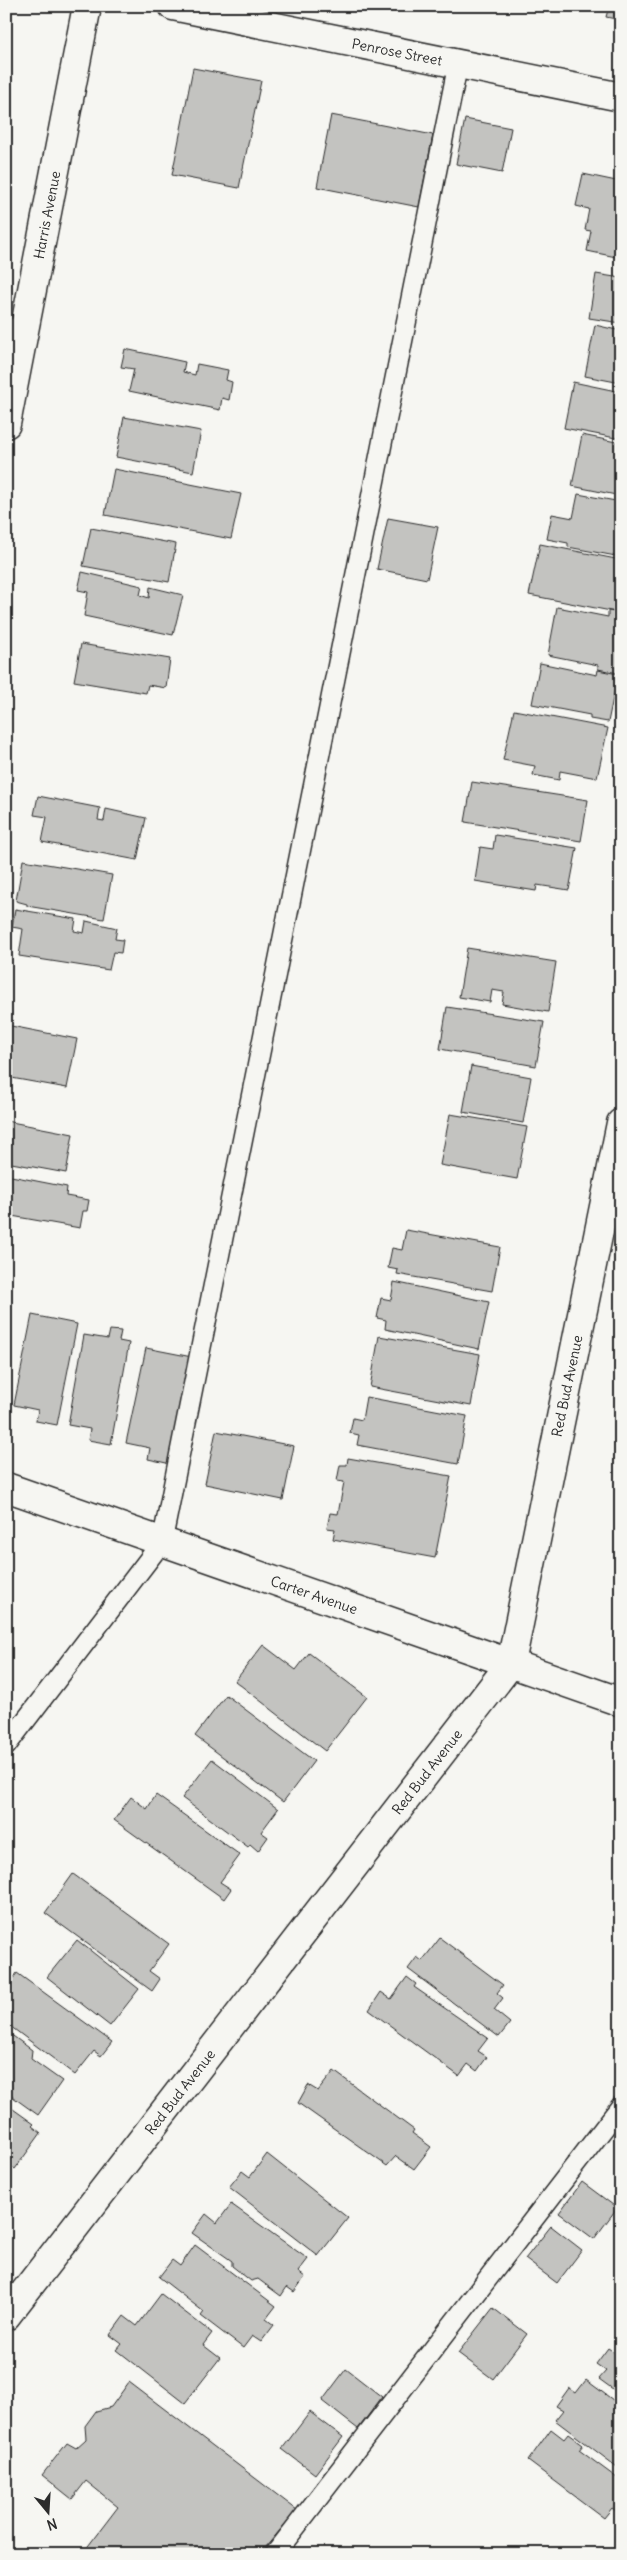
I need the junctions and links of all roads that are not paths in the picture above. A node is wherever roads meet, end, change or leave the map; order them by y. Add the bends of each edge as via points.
1 (87, 6) edge
2 (173, 6) edge
3 (458, 64) junction
4 (621, 97) edge
5 (15, 330) edge
6 (6, 424) edge
7 (621, 1122) edge
8 (6, 1488) edge
9 (162, 1542) junction
10 (511, 1663) junction
11 (621, 1702) edge
12 (6, 1746) edge
13 (621, 2106) edge
14 (6, 2316) edge
15 (275, 2554) edge

1 - 5 street, Harris Avenue
2 - 3 street, Penrose Street
3 - 4 street, Penrose Street
3 - 9 lane
5 - 6 street, Harris Avenue
7 - 10 street, Red Bud Avenue
8 - 9 street, Carter Avenue
9 - 10 street, Carter Avenue
9 - 12 lane
10 - 11 street, Carter Avenue
10 - 14 street, Red Bud Avenue
13 - 15 lane

